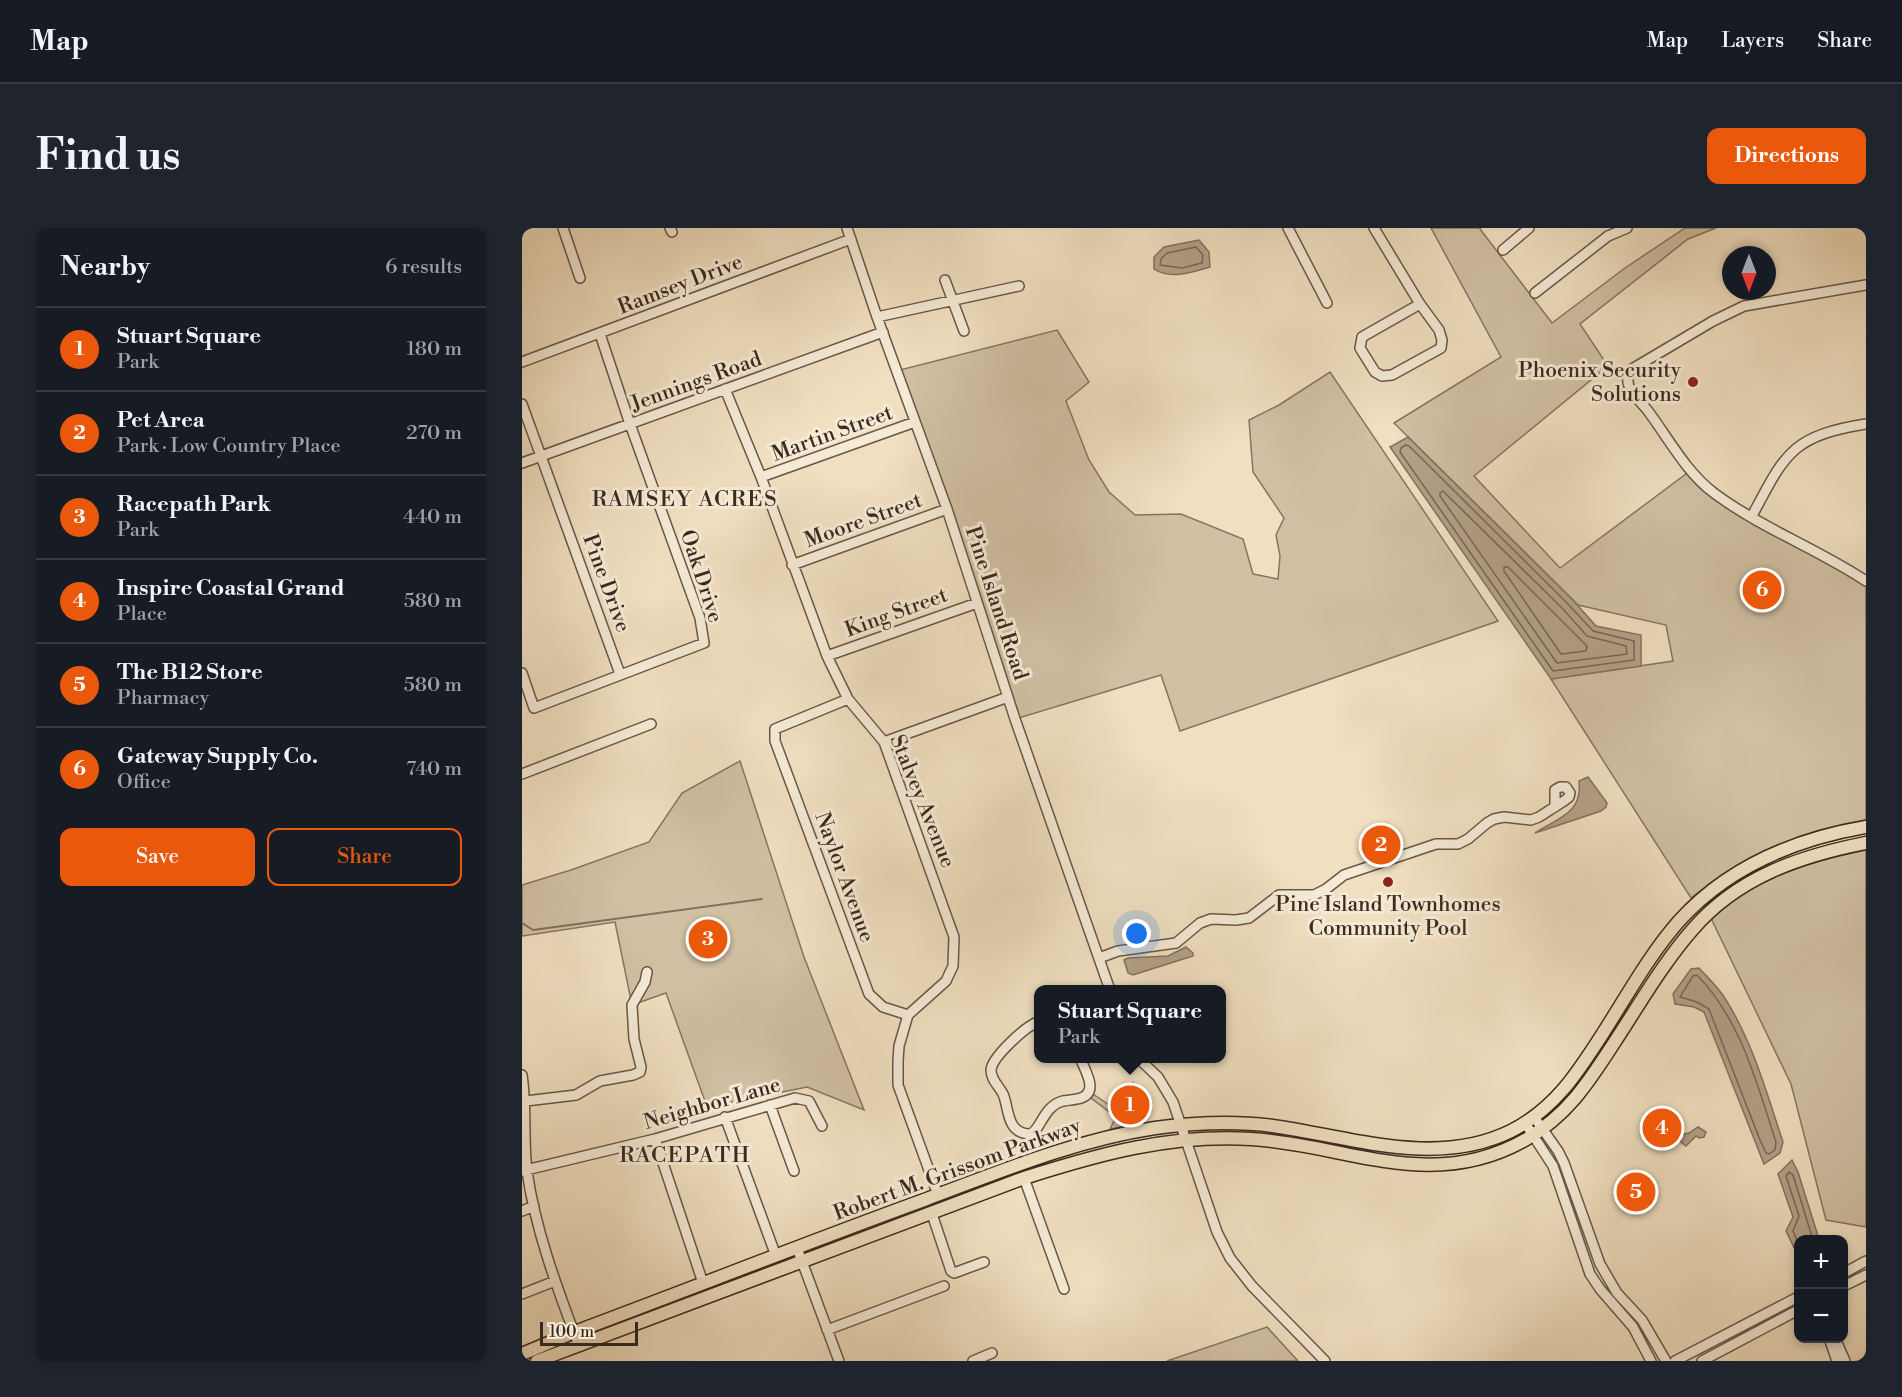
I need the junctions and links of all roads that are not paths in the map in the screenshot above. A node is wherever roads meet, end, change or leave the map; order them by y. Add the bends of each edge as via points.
1 (563, 228) edge
2 (847, 228) edge
3 (1288, 228) edge
4 (1374, 228) edge
5 (1529, 228) edge
6 (1627, 228) edge
7 (1606, 232) edge
8 (851, 239) junction
9 (1503, 250) dead end
10 (580, 278) dead end
11 (945, 280) dead end
12 (1866, 285) edge
13 (1019, 286) dead end
14 (1536, 293) dead end
15 (954, 300) junction
16 (1327, 303) dead end
17 (1420, 304) junction
18 (877, 317) junction
19 (964, 331) dead end
20 (883, 332) junction
21 (600, 334) junction
22 (522, 362) edge
23 (725, 389) junction
24 (522, 404) edge
25 (915, 422) junction
26 (630, 424) junction
27 (1866, 424) edge
28 (542, 456) junction
29 (522, 463) edge
30 (761, 477) junction
31 (947, 509) junction
32 (1752, 516) junction
33 (792, 565) junction
34 (1866, 581) edge
35 (977, 603) junction
36 (827, 656) junction
37 (522, 673) edge
38 (620, 674) junction
39 (1008, 697) junction
40 (848, 699) junction
41 (651, 724) dead end
42 (884, 742) junction
43 (522, 774) edge
44 (1555, 807) dead end
45 (1866, 827) edge
46 (1866, 843) edge
47 (1099, 958) junction
48 (647, 972) dead end
49 (1108, 985) edge
50 (909, 1015) junction
51 (1034, 1024) edge
52 (1082, 1063) edge
53 (1142, 1063) edge
54 (522, 1075) edge
55 (526, 1101) junction
56 (770, 1105) junction
57 (725, 1117) junction
58 (1529, 1120) junction
59 (1182, 1125) junction
60 (822, 1126) dead end
61 (1538, 1132) junction
62 (1187, 1138) junction
63 (655, 1139) junction
64 (1066, 1148) junction
65 (1068, 1165) junction
66 (525, 1170) edge
67 (794, 1171) dead end
68 (1024, 1178) junction
69 (1575, 1194) junction
70 (938, 1195) junction
71 (1564, 1199) junction
72 (534, 1206) junction
73 (522, 1211) edge
74 (932, 1214) junction
75 (797, 1248) junction
76 (776, 1256) junction
77 (1866, 1261) edge
78 (984, 1262) dead end
79 (802, 1263) junction
80 (1848, 1271) edge
81 (1866, 1275) edge
82 (555, 1281) junction
83 (703, 1283) junction
84 (1848, 1284) edge
85 (944, 1286) dead end
86 (1064, 1289) dead end
87 (522, 1294) edge
88 (1794, 1299) edge
89 (1794, 1312) edge
90 (827, 1330) junction
91 (574, 1332) junction
92 (1831, 1343) edge
93 (1837, 1343) edge
94 (578, 1345) junction
95 (992, 1353) dead end
96 (522, 1354) edge
97 (537, 1361) edge
98 (839, 1361) edge
99 (973, 1361) edge
100 (1325, 1361) edge
101 (1651, 1361) edge
102 (1666, 1361) edge
103 (1675, 1361) edge
104 (1702, 1361) edge
105 (1837, 1361) edge
106 (1845, 1361) edge

1 - 10 street
2 - 8 street, Pine Island Road
3 - 16 street
4 - 17 street
5 - 9 street
6 - 7 street
7 - 14 street
8 - 18 street, Pine Island Road
8 - 21 street, Ramsey Drive
11 - 15 street
12 - 32 street via 1744,306 1632,369 1627,378 1628,388 1690,471 1714,493
13 - 15 street
15 - 18 street
15 - 19 street
17 - 17 street via 1439,330 1441,348 1392,375 1375,372 1360,348 1362,337
18 - 20 street, Pine Island Road
20 - 23 street, Jennings Road
20 - 25 street, Pine Island Road
21 - 22 street, Ramsey Drive
21 - 26 street, Oak Drive
23 - 26 street, Jennings Road
23 - 30 street, Stalvey Avenue
24 - 28 street, Pine Drive
25 - 30 street, Martin Street
25 - 31 street, Pine Island Road
26 - 28 street, Jennings Road
26 - 38 street, Oak Drive via 700,618 704,643
27 - 32 street via 1823,433 1798,447 1776,470
28 - 29 street, Jennings Road
28 - 38 street, Pine Drive
30 - 33 street, Stalvey Avenue
31 - 33 street, Moore Street
31 - 35 street, Pine Island Road
32 - 34 street
33 - 36 street, Stalvey Avenue
35 - 36 street, King Street
35 - 39 street, Pine Island Road
36 - 40 street, Stalvey Avenue
37 - 38 street via 534,708
39 - 42 street
39 - 47 street, Pine Island Road
40 - 42 street, Stalvey Avenue
40 - 50 street, Naylor Avenue via 775,729 775,741 868,994 883,1007
41 - 43 street
42 - 50 street, Stalvey Avenue via 954,937 953,966 946,981
44 - 47 street via 1531,820 1494,819 1464,842 1436,844 1344,875 1314,895 1279,895 1249,918 1210,918 1176,943 1118,951
45 - 58 main road, Robert M. Grissom Parkway via 1817,837 1778,851 1731,877 1704,898 1649,961 1578,1072 1551,1105
46 - 61 main road, Robert M. Grissom Parkway via 1797,859 1736,891 1708,913 1650,988 1582,1092
47 - 49 street, Pine Island Road
48 - 55 street via 632,1005 640,1072 600,1081 576,1095
50 - 70 street, Stalvey Avenue via 899,1046 898,1085
51 - 52 street via 993,1062 991,1069 1014,1126 1031,1134 1051,1106 1087,1094 1089,1081
53 - 59 street via 1166,1088
54 - 55 street
55 - 66 street
56 - 57 street, Neighbor Lane
56 - 60 street, Neighbor Lane via 795,1098 809,1101
56 - 67 street
57 - 63 street, Neighbor Lane
57 - 76 street
58 - 59 main road, Robert M. Grissom Parkway via 1481,1143 1437,1150 1269,1126
58 - 61 street
59 - 62 street
59 - 64 main road, Robert M. Grissom Parkway
61 - 62 main road, Robert M. Grissom Parkway via 1469,1162 1428,1166 1251,1139
61 - 69 street via 1564,1163
61 - 71 street
62 - 65 main road, Robert M. Grissom Parkway
62 - 100 street via 1217,1232 1230,1258
63 - 66 street, Neighbor Lane
63 - 83 street
64 - 65 main road via 1071,1157
64 - 70 main road, Robert M. Grissom Parkway
65 - 68 main road, Robert M. Grissom Parkway
66 - 72 street
68 - 74 main road, Robert M. Grissom Parkway
68 - 86 street
69 - 71 street
69 - 102 street via 1610,1284 1642,1320
70 - 75 main road, Robert M. Grissom Parkway
71 - 101 street via 1590,1274 1633,1327
72 - 73 street
72 - 82 street
74 - 78 street via 951,1271
74 - 79 main road, Robert M. Grissom Parkway
75 - 76 main road, Robert M. Grissom Parkway
75 - 79 street
76 - 83 main road, Robert M. Grissom Parkway
77 - 80 street
79 - 90 street
79 - 94 main road, Robert M. Grissom Parkway
81 - 84 street
82 - 87 street
82 - 91 street
83 - 91 main road, Robert M. Grissom Parkway
85 - 90 street
88 - 103 street
89 - 104 street
90 - 98 street
91 - 94 street
91 - 96 main road, Robert M. Grissom Parkway
92 - 105 street
93 - 106 street
94 - 97 main road, Robert M. Grissom Parkway
95 - 99 street

